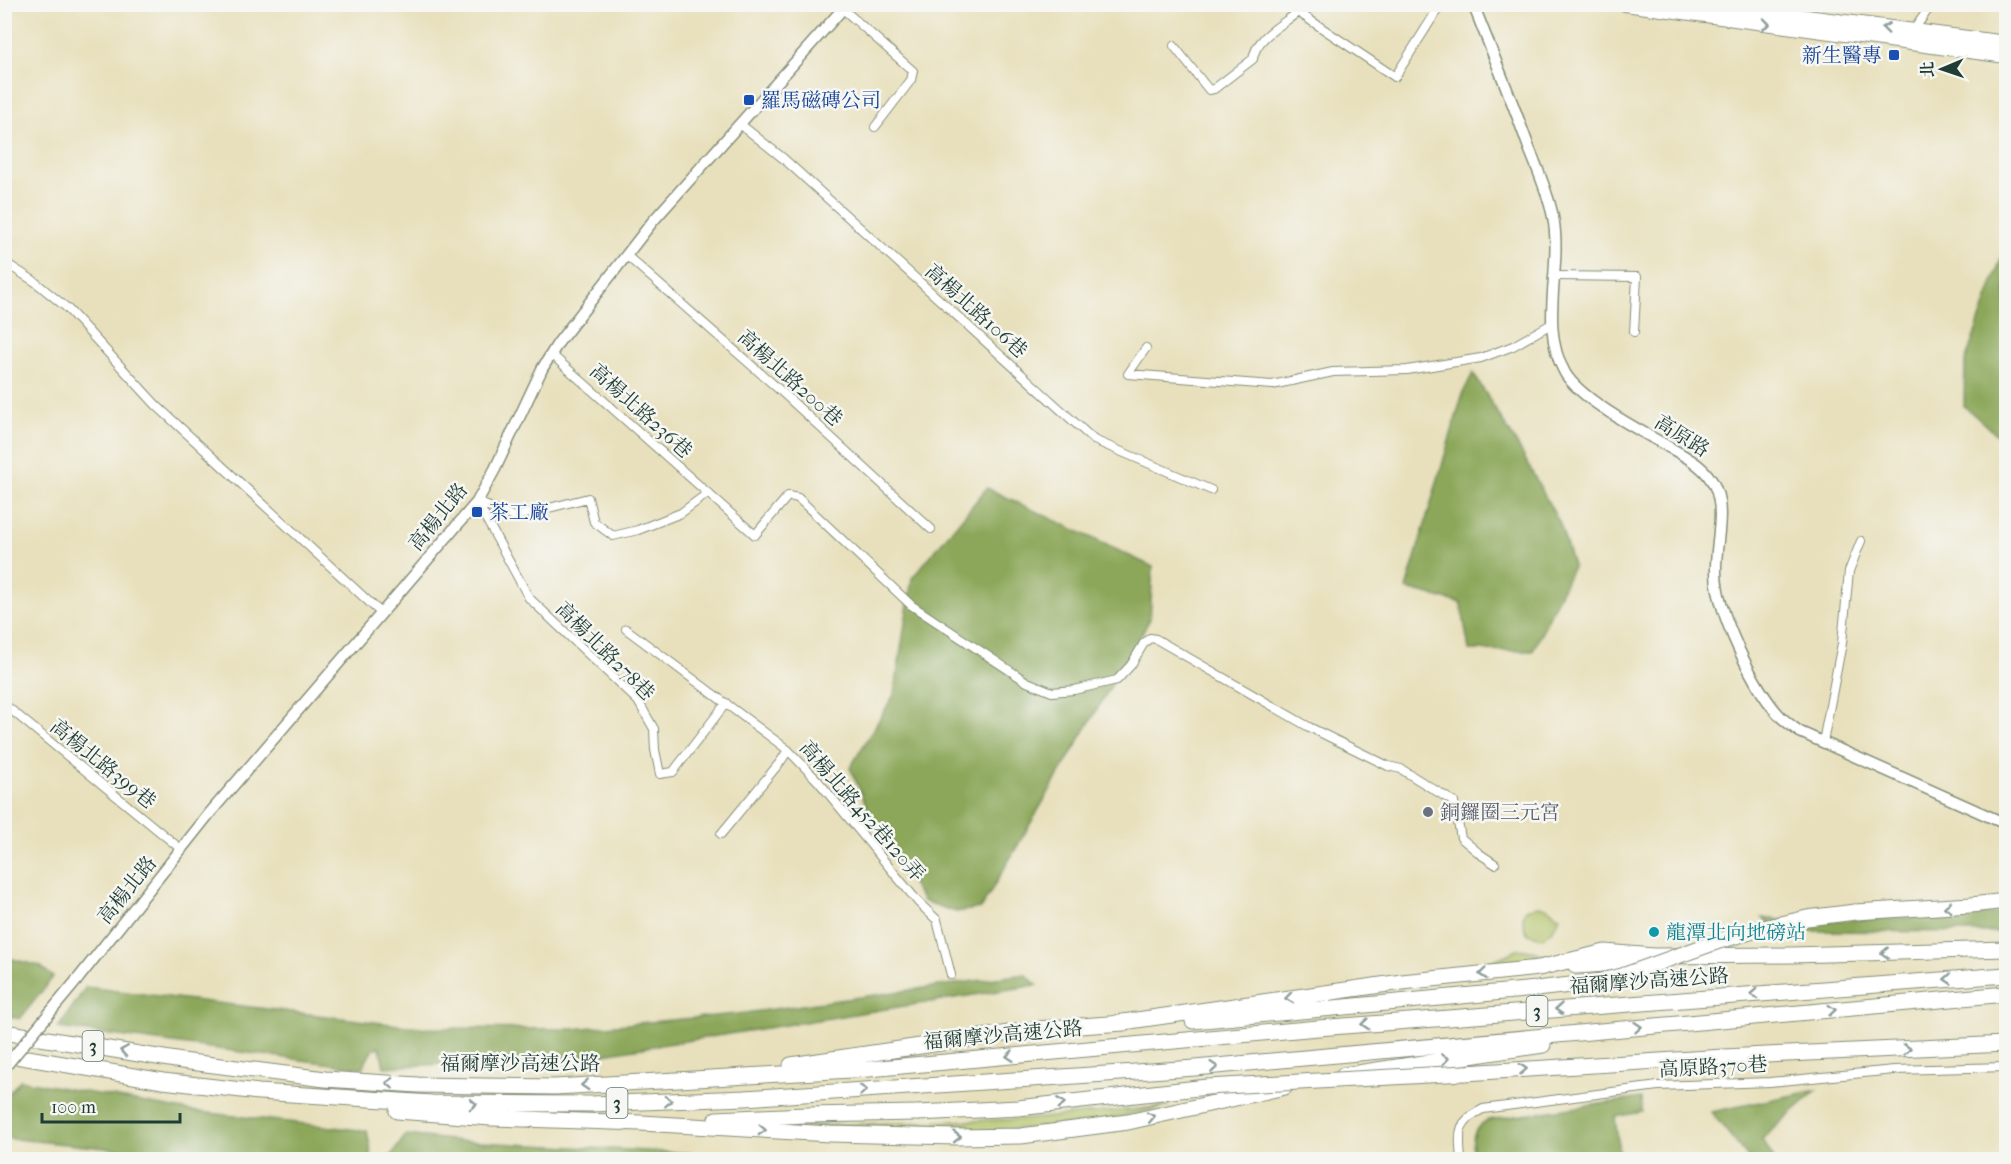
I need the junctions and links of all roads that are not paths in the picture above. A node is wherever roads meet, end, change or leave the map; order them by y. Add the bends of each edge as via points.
1 (1441, 4) edge
2 (1473, 4) edge
3 (1625, 4) edge
4 (1707, 4) edge
5 (1932, 4) edge
6 (845, 7) edge
7 (1913, 31) junction
8 (1174, 46) dead end
9 (2003, 49) edge
10 (740, 124) junction
11 (875, 127) dead end
12 (626, 255) junction
13 (4, 262) edge
14 (1555, 276) junction
15 (1553, 323) junction
16 (1635, 332) dead end
17 (1146, 348) dead end
18 (551, 354) junction
19 (1211, 490) dead end
20 (708, 493) junction
21 (477, 502) junction
22 (930, 529) dead end
23 (1861, 541) dead end
24 (381, 614) junction
25 (626, 629) dead end
26 (726, 703) junction
27 (4, 704) edge
28 (1822, 742) junction
29 (788, 750) junction
30 (2007, 824) edge
31 (721, 834) dead end
32 (182, 850) junction
33 (1495, 864) dead end
34 (2004, 901) edge
35 (2007, 949) edge
36 (951, 975) dead end
37 (2007, 975) edge
38 (2007, 994) edge
39 (1116, 1023) junction
40 (1601, 1030) junction
41 (4, 1032) edge
42 (2007, 1044) edge
43 (4, 1053) edge
44 (2007, 1067) edge
45 (4, 1068) edge
46 (702, 1080) junction
47 (260, 1092) junction
48 (641, 1124) junction
49 (1461, 1160) edge

1 - 8 street via 1395,77 1298,12 1259,42 1253,59 1214,89 1209,90
2 - 14 street, 高原路 via 1548,198 1555,231
3 -> 9 main road
7 -> 4 main road
5 - 7 street
6 - 10 street, 高楊北路
6 - 11 street via 913,71 911,81
7 - 9 main road
10 - 12 street, 高楊北路
10 - 19 street, 高楊北路106巷 via 784,159 1094,440
12 - 18 street, 高楊北路
12 - 22 street, 高楊北路200巷
13 - 24 street via 67,308 156,405
14 - 15 street, 高原路
14 - 16 street via 1637,277
15 - 17 street via 1513,346 1481,358 1407,370 1333,372 1272,385 1128,374
15 - 28 street, 高原路 via 1556,353 1578,390 1688,458 1710,478 1720,507 1715,574 1726,620 1760,691 1782,718
18 - 20 street, 高楊北路236巷
18 - 21 street, 高楊北路
20 - 21 street via 681,513 613,536 594,522 588,498 514,517
20 - 33 street, 高楊北路236巷 via 755,536 788,496 798,498 911,605 1027,682 1052,692 1117,680 1144,643 1156,639 1309,727 1401,769 1454,802 1461,838
21 - 24 street, 高楊北路
21 - 26 street, 高楊北路278巷 via 529,598 638,701 654,729 660,774 672,772
23 - 28 street via 1849,571 1842,643
24 - 32 street, 高楊北路
25 - 26 street, 高楊北路452巷120弄
26 - 29 street, 高楊北路452巷120弄
27 - 32 street, 高楊北路399巷
28 - 30 street, 高原路
29 - 31 street
29 - 36 street, 高楊北路452巷120弄 via 937,920
32 - 45 street, 高楊北路, bridge
34 -> 39 highway, bridge via 1807,918 1719,941 1596,982 1184,1022
35 -> 39 highway via 1792,956 1605,952 1539,968 1402,982
37 -> 46 highway, 福爾摩沙高速公路 / 3
40 -> 38 highway, 福爾摩沙高速公路 / 3
39 - 46 highway via 1036,1029
47 -> 40 highway, 福爾摩沙高速公路 / 3 via 526,1105 745,1098 1195,1068
48 -> 40 highway via 830,1134 1021,1136 1128,1122 1372,1069 1549,1044
46 -> 41 highway, 福爾摩沙高速公路 / 3 via 555,1087 325,1079
48 -> 42 highway, bridge via 1018,1108 1207,1087
43 - 47 highway, 福爾摩沙高速公路 / 3 via 163,1081
44 - 49 street, 高原路370巷 via 1894,1070 1770,1082 1658,1086 1483,1109 1462,1125
47 - 48 highway via 424,1114

